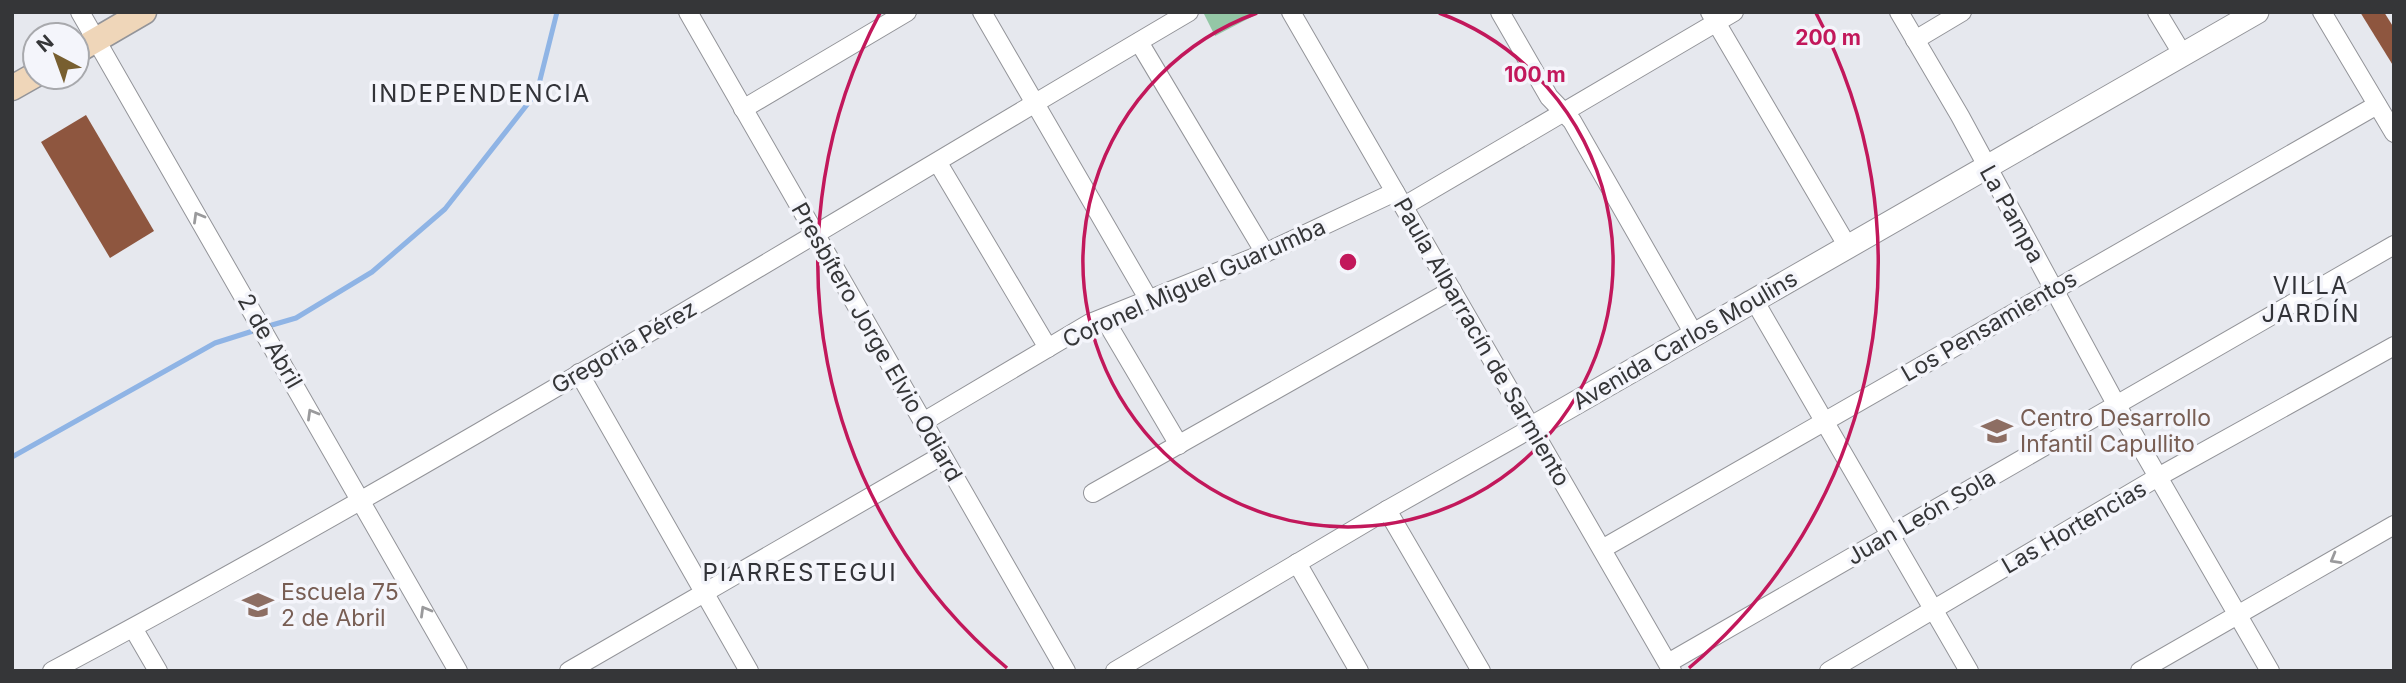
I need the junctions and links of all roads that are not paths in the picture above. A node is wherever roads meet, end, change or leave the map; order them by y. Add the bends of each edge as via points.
1 (144, 12) edge
2 (688, 12) edge
3 (907, 12) edge
4 (982, 12) edge
5 (1189, 12) edge
6 (1292, 12) edge
7 (1500, 12) edge
8 (1734, 12) edge
9 (1899, 12) edge
10 (1962, 12) edge
11 (2157, 12) edge
12 (2257, 12) edge
13 (2322, 12) edge
14 (1713, 18) edge
15 (1915, 40) junction
16 (1139, 42) junction
17 (91, 43) edge
18 (91, 54) edge
19 (2183, 55) junction
20 (1036, 103) junction
21 (2377, 105) junction
22 (743, 109) junction
23 (1564, 113) junction
24 (2394, 132) edge
25 (938, 163) junction
26 (1986, 168) junction
27 (1400, 199) junction
28 (816, 234) junction
29 (2394, 245) edge
30 (1848, 247) junction
31 (1265, 253) junction
32 (2054, 289) junction
33 (1452, 290) junction
34 (1149, 300) junction
35 (1754, 300) junction
36 (1104, 318) junction
37 (1694, 334) junction
38 (2394, 346) edge
39 (1048, 348) junction
40 (579, 373) junction
41 (2116, 404) junction
42 (1824, 421) junction
43 (923, 422) junction
44 (1532, 428) junction
45 (1178, 445) junction
46 (941, 456) junction
47 (2158, 478) junction
48 (1093, 493) dead end
49 (361, 499) junction
50 (1387, 510) junction
51 (2394, 525) edge
52 (1890, 535) junction
53 (1602, 549) junction
54 (1297, 563) junction
55 (704, 593) junction
56 (1933, 609) junction
57 (2237, 615) junction
58 (133, 628) junction
59 (1670, 667) edge
60 (52, 671) edge
61 (158, 671) edge
62 (458, 671) edge
63 (569, 671) edge
64 (749, 671) edge
65 (1066, 671) edge
66 (1115, 671) edge
67 (1359, 671) edge
68 (1481, 671) edge
69 (1829, 671) edge
70 (1969, 671) edge
71 (2140, 671) edge
72 (2270, 671) edge

1 - 17 main road
2 - 22 street, Presbítero Jorge Elvio Odiard
3 - 22 street
4 - 20 street
5 - 16 street, Gregoria Pérez
6 - 27 street, Paula Albarracín de Sarmiento
7 - 23 street via 1549,97
8 - 14 street, Coronel Miguel Guarumba
9 - 15 street, La Pampa
10 - 15 street
11 - 19 street
12 - 19 street, Avenida Carlos Moulins
13 - 21 street
14 - 23 street, Coronel Miguel Guarumba
14 - 30 street
15 - 26 street, La Pampa
16 - 20 street, Gregoria Pérez
16 - 31 street
49 -> 18 street, 2 de Abril
19 - 26 street, Avenida Carlos Moulins
20 - 25 street, Gregoria Pérez
20 - 34 street
21 - 24 street
21 - 32 street, Los Pensamientos
22 - 28 street, Presbítero Jorge Elvio Odiard
23 - 27 street, Coronel Miguel Guarumba
23 - 37 street
25 - 28 street, Gregoria Pérez
25 - 39 street
26 - 30 street, Avenida Carlos Moulins
26 - 32 street, La Pampa
27 - 31 street, Coronel Miguel Guarumba
27 - 33 street, Paula Albarracín de Sarmiento
28 - 40 street, Gregoria Pérez
28 - 43 street, Presbítero Jorge Elvio Odiard
29 - 41 street, Juan León Sola
30 - 35 street, Avenida Carlos Moulins
31 - 34 street, Coronel Miguel Guarumba
32 - 41 street, La Pampa
32 - 42 street, Los Pensamientos
33 - 44 street, Paula Albarracín de Sarmiento
33 - 45 street
34 - 36 street, Coronel Miguel Guarumba
35 - 37 street, Avenida Carlos Moulins
35 - 42 street
36 - 39 street, Coronel Miguel Guarumba
36 - 45 street
37 - 44 street, Avenida Carlos Moulins
38 - 47 street, Las Hortencias
39 - 43 street, Coronel Miguel Guarumba
40 - 49 street, Gregoria Pérez
40 - 55 street
41 - 47 street, La Pampa
41 - 52 street, Juan León Sola
42 - 52 street
42 - 53 street, Los Pensamientos
43 - 46 street, Presbítero Jorge Elvio Odiard
44 - 50 street, Avenida Carlos Moulins
44 - 53 street, Paula Albarracín de Sarmiento
45 - 48 street
46 - 55 street
46 - 65 street, Presbítero Jorge Elvio Odiard
47 - 56 street, Las Hortencias
47 - 57 street, La Pampa
49 - 58 street, Gregoria Pérez
62 -> 49 street, 2 de Abril
50 - 54 street, Avenida Carlos Moulins
50 - 68 street
51 -> 57 street
52 - 56 street
52 - 59 street, Juan León Sola
53 - 59 street, Paula Albarracín de Sarmiento
54 - 66 street, Avenida Carlos Moulins
54 - 67 street
55 - 63 street
55 - 64 street
56 - 69 street, Las Hortencias
56 - 70 street
57 - 71 street
57 - 72 street, La Pampa
58 - 60 street, Gregoria Pérez
58 - 61 street

